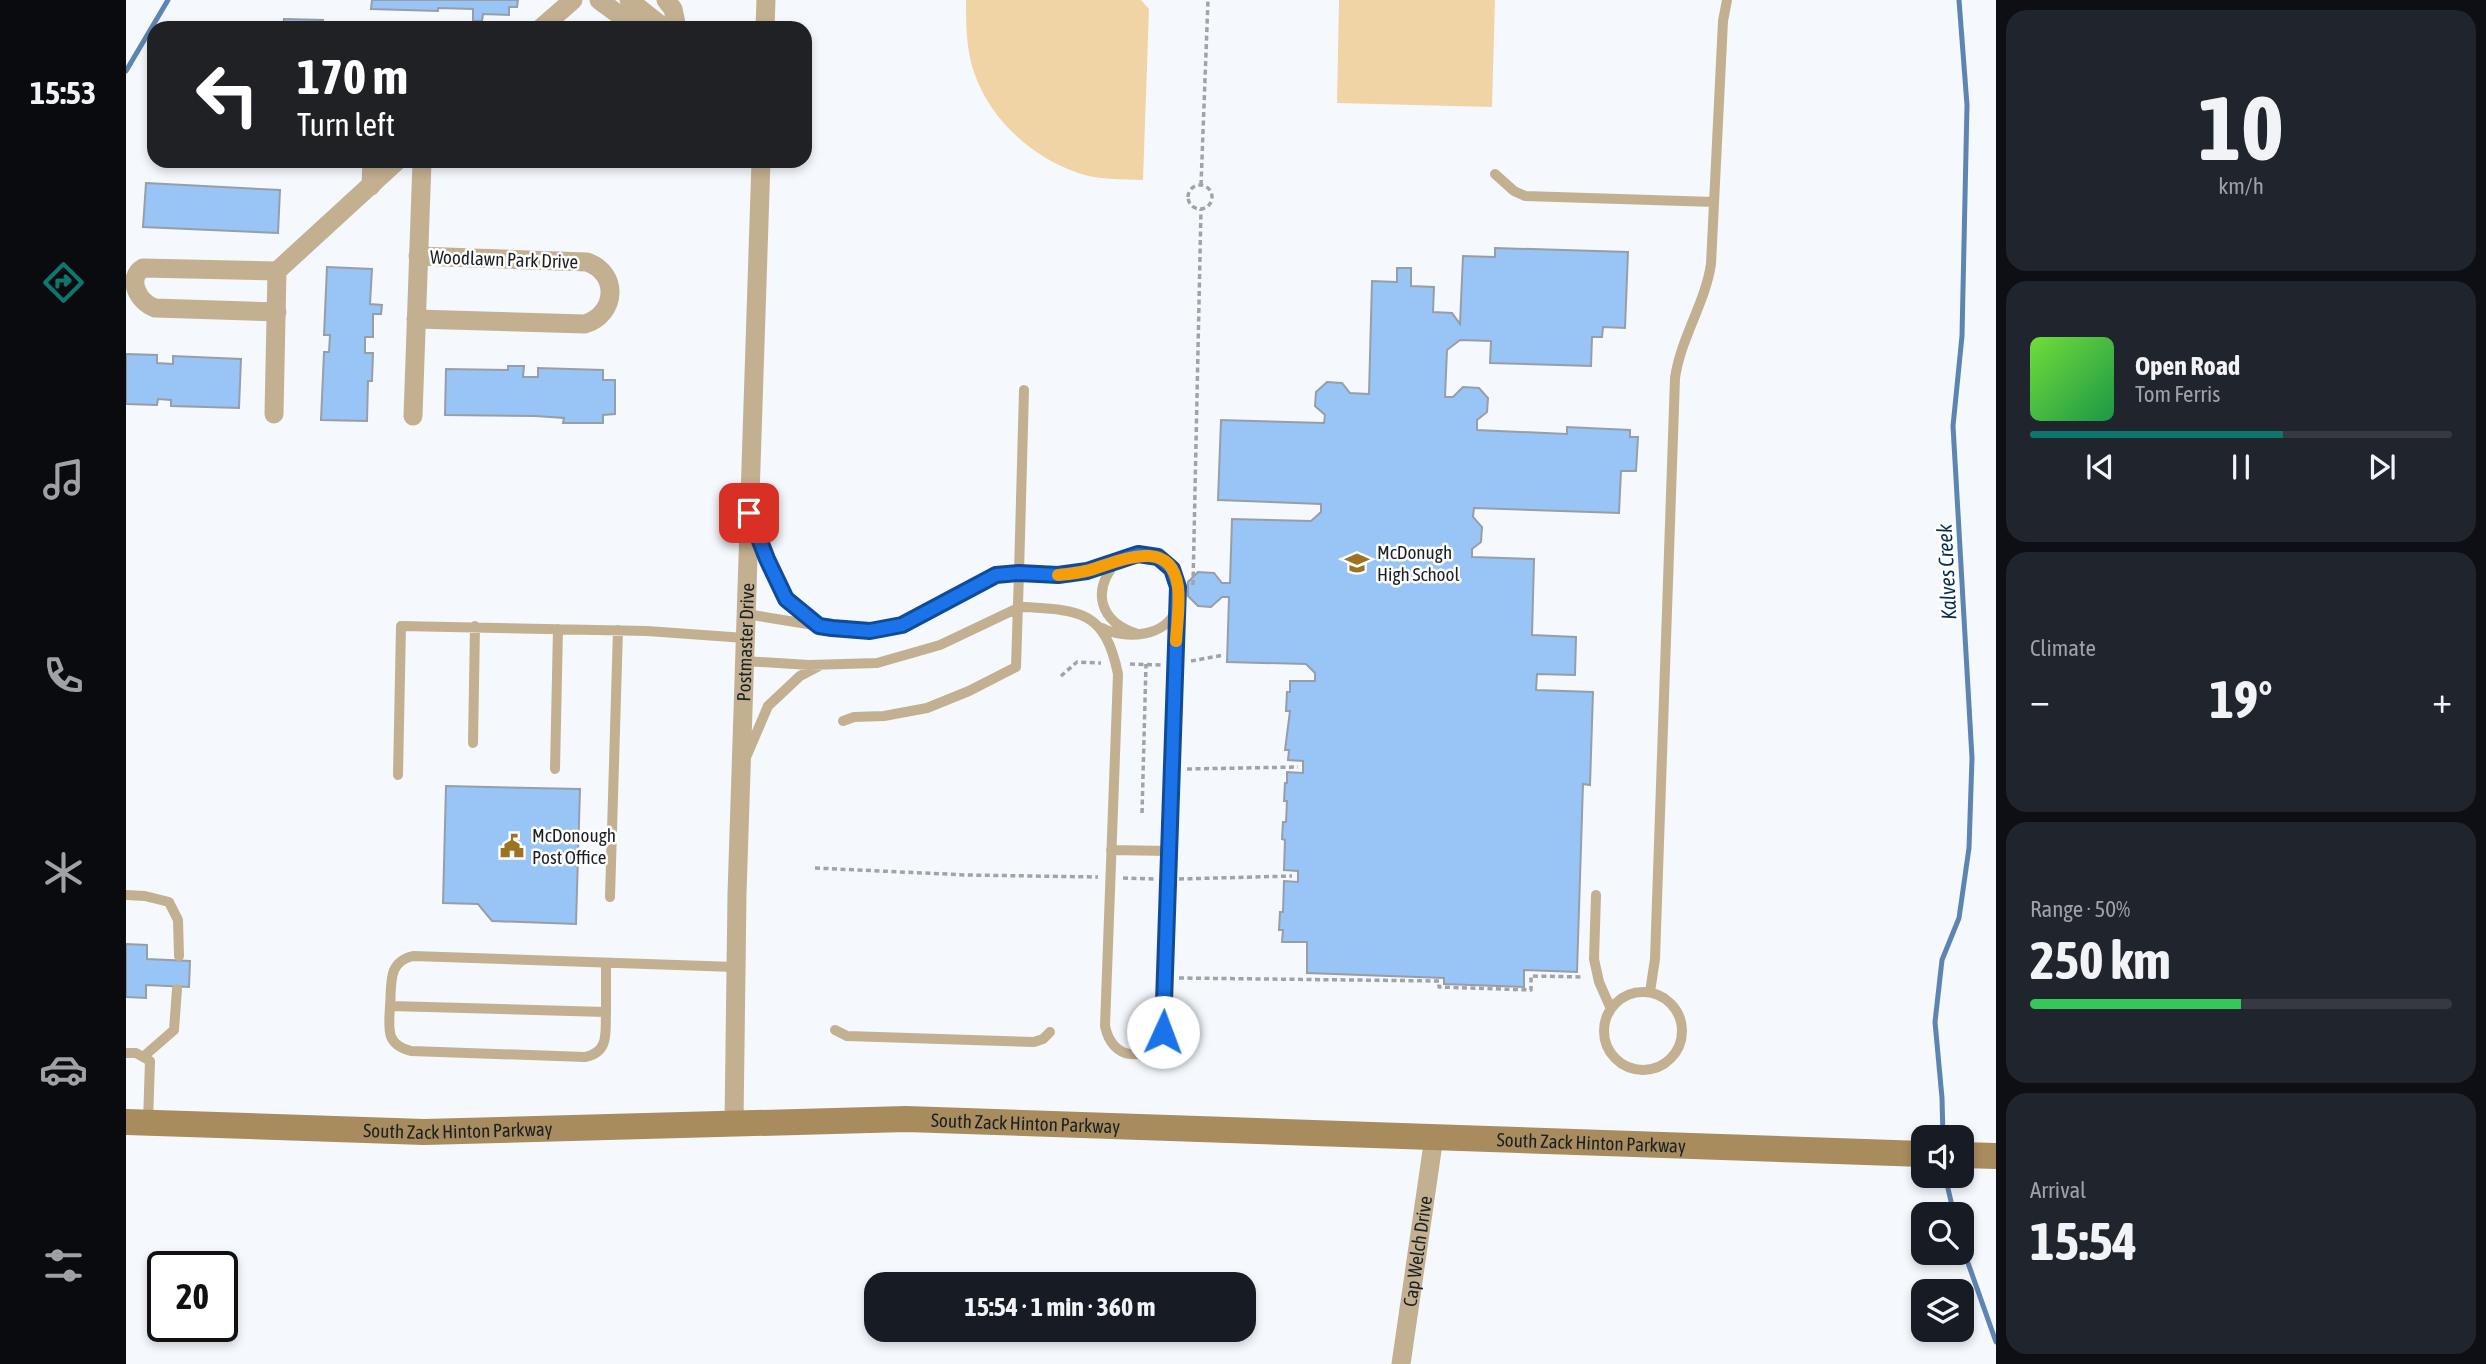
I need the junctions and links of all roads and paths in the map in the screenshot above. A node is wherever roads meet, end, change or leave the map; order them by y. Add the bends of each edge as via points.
1 (573, 0) edge
2 (599, 0) edge
3 (629, 0) edge
4 (666, 0) edge
5 (766, 0) edge
6 (1208, 0) edge
7 (1727, 0) edge
8 (549, 21) edge
9 (628, 21) edge
10 (655, 21) edge
11 (676, 21) edge
12 (765, 21) edge
13 (372, 168) edge
14 (390, 168) edge
15 (422, 168) edge
16 (761, 168) edge
17 (1495, 174) dead end
18 (1201, 185) junction
19 (371, 186) junction
20 (1714, 202) junction
21 (418, 256) junction
22 (277, 271) junction
23 (277, 312) junction
24 (416, 319) junction
25 (1024, 390) dead end
26 (274, 414) dead end
27 (413, 416) dead end
28 (749, 513) junction
29 (1117, 560) junction
30 (1019, 573) junction
31 (1104, 607) junction
32 (1177, 607) junction
33 (1018, 608) junction
34 (746, 614) junction
35 (475, 626) junction
36 (819, 626) junction
37 (1098, 626) junction
38 (558, 629) junction
39 (618, 631) junction
40 (1109, 632) junction
41 (1138, 635) junction
42 (745, 638) junction
43 (1112, 645) junction
44 (1224, 655) dead end
45 (744, 662) junction
46 (1191, 662) dead end
47 (1103, 663) dead end
48 (1128, 663) dead end
49 (822, 664) junction
50 (1146, 664) junction
51 (1163, 665) dead end
52 (1061, 676) dead end
53 (843, 721) dead end
54 (473, 743) dead end
55 (1298, 767) dead end
56 (555, 769) dead end
57 (1187, 769) dead end
58 (741, 771) junction
59 (398, 775) dead end
60 (1142, 813) dead end
61 (1111, 850) junction
62 (1169, 851) junction
63 (814, 868) dead end
64 (1292, 876) dead end
65 (1100, 877) dead end
66 (1121, 878) dead end
67 (1156, 879) dead end
68 (1179, 879) dead end
69 (126, 895) edge
70 (1596, 895) dead end
71 (610, 897) dead end
72 (178, 956) dead end
73 (606, 963) junction
74 (736, 967) junction
75 (1598, 977) junction
76 (1179, 978) dead end
77 (177, 989) dead end
78 (1650, 992) junction
79 (390, 1006) junction
80 (1611, 1009) junction
81 (606, 1012) junction
82 (835, 1030) dead end
83 (1050, 1032) dead end
84 (126, 1053) edge
85 (143, 1057) junction
86 (137, 1122) edge
87 (734, 1124) junction
88 (1434, 1137) junction
89 (1911, 1154) edge
90 (1974, 1155) edge
91 (1996, 1156) edge
92 (1401, 1364) edge

1 - 8 street
2 - 9 street
3 - 10 street
4 - 11 street
5 - 12 street
6 - 18 path
7 - 20 lane
13 - 19 street
14 - 19 street
15 - 21 street, Woodlawn Park Drive
16 - 28 street, Postmaster Drive
17 - 20 lane via 1524,196
18 - 18 path via 1212,196 1210,204 1201,209 1189,198 1191,190
19 - 22 street
20 - 78 lane via 1709,280 1683,342 1675,378 1655,959
21 - 24 street, Woodlawn Park Drive
21 - 24 street, Woodlawn Park Drive via 582,261 603,271 611,293 603,314 583,324
22 - 23 street
22 - 23 street via 143,268 131,278 137,297 158,308
23 - 26 street
24 - 27 street, Woodlawn Park Drive
25 - 30 lane
28 - 34 street, Postmaster Drive
28 - 36 lane via 786,599
29 - 30 lane via 1058,575
29 - 31 lane via 1104,579
29 - 32 lane via 1138,554 1158,557 1172,569 1178,587
30 - 33 lane
30 - 36 lane via 996,575 902,625 870,631
31 - 40 lane
31 - 41 lane via 1117,625
32 - 41 lane via 1174,618
32 - 62 lane
33 - 37 lane via 1071,610
33 - 49 lane via 940,645 877,663
33 - 53 lane via 1016,667 927,708
34 - 36 lane
34 - 42 street, Postmaster Drive
35 - 38 lane
35 - 54 lane
35 - 59 lane via 401,626
37 - 40 lane
37 - 43 lane
38 - 39 lane
38 - 56 lane
39 - 42 lane
39 - 71 lane
40 - 41 lane
40 - 43 lane
42 - 45 street, Postmaster Drive
43 - 61 lane via 1118,674
44 - 46 path
45 - 49 lane
45 - 58 street, Postmaster Drive
47 - 52 path via 1076,662
48 - 50 path
49 - 58 lane via 800,676 768,706
50 - 51 path
50 - 60 path
55 - 57 path
58 - 74 street, Postmaster Drive
61 - 62 lane
61 - 62 lane via 1105,1026 1108,1040 1118,1050 1132,1054 1146,1053 1157,1045 1163,1032
63 - 65 path
64 - 68 path
66 - 67 path
69 - 72 lane via 169,902 178,920
70 - 75 lane via 1594,959
73 - 74 lane
73 - 79 lane via 413,956 396,964
73 - 81 lane
74 - 87 street, Postmaster Drive
75 - 76 path via 1531,976 1531,990 1438,986 1439,981
75 - 80 lane
77 - 85 lane via 174,1030
78 - 80 lane via 1628,995
78 - 80 lane via 1672,1004 1682,1026 1678,1050 1660,1067 1633,1069 1614,1057 1605,1037
79 - 81 lane
79 - 81 lane via 392,1041 411,1051 585,1057 601,1049
82 - 83 lane via 848,1036 1034,1042
84 - 85 lane
85 - 86 lane via 150,1061
86 - 87 main road, South Zack Hinton Parkway via 424,1132
87 - 88 main road, South Zack Hinton Parkway via 906,1119
88 - 89 main road, South Zack Hinton Parkway
88 - 92 street, Cap Welch Drive
90 - 91 main road

